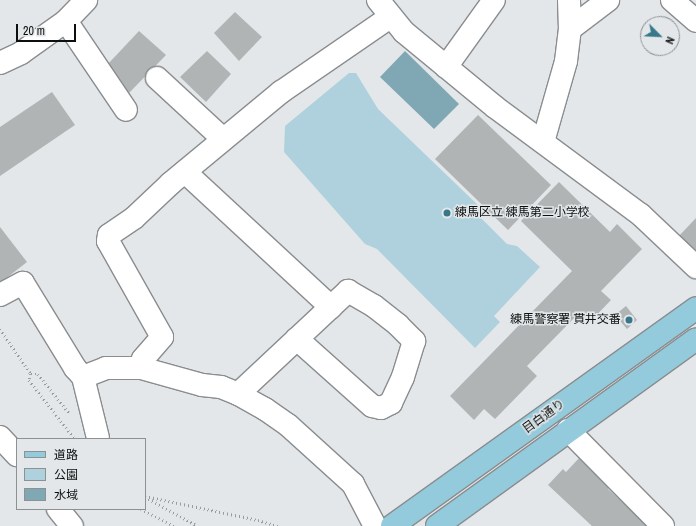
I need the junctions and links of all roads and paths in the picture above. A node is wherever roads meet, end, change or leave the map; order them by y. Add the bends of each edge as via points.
1 (86, 0) edge
2 (494, 0) edge
3 (569, 0) edge
4 (608, 0) edge
5 (672, 0) edge
6 (384, 9) edge
7 (696, 20) edge
8 (66, 21) junction
9 (570, 29) junction
10 (0, 63) edge
11 (446, 66) junction
12 (157, 78) dead end
13 (126, 110) dead end
14 (223, 139) junction
15 (543, 142) junction
16 (185, 172) junction
17 (696, 267) edge
18 (0, 295) edge
19 (331, 307) junction
20 (696, 308) edge
21 (0, 329) edge
22 (297, 339) junction
23 (696, 339) edge
24 (141, 368) junction
25 (31, 374) junction
26 (83, 377) junction
27 (238, 394) junction
28 (71, 415) dead end
29 (568, 430) junction
30 (74, 438) edge
31 (98, 438) edge
32 (146, 496) edge
33 (146, 497) edge
34 (59, 510) edge
35 (143, 510) edge
36 (72, 526) edge
37 (174, 526) edge
38 (198, 526) edge
39 (278, 526) edge
40 (375, 526) edge
41 (392, 526) edge
42 (436, 526) edge
43 (663, 526) edge

1 - 8 street
2 - 11 street
3 - 9 street
4 - 9 street
5 - 7 street
6 - 11 street via 404,32
6 - 14 street via 334,54 281,92
8 - 10 street via 21,53
8 - 13 street
9 - 15 street via 566,61
11 - 15 street via 495,107
12 - 14 street
14 - 16 street
15 - 17 street via 641,216
16 - 19 street
16 - 24 street via 134,218 110,235 108,241 162,337 142,359
18 - 26 street via 23,283
19 - 22 street
19 - 22 street via 348,291 374,306 414,341 404,377 391,403 381,408 372,406
20 - 41 main road, 目白通り
21 - 25 path
22 - 27 street
23 - 29 main road, 目白通り
24 - 26 street via 106,368
24 - 27 street via 202,385 221,387
25 - 28 path via 38,374
25 - 30 path via 29,380
26 - 31 street
27 - 40 street via 266,409 288,425 354,484
29 - 42 main road, 目白通り
29 - 43 street
32 - 39 path
33 - 38 path
34 - 36 street
35 - 37 path

